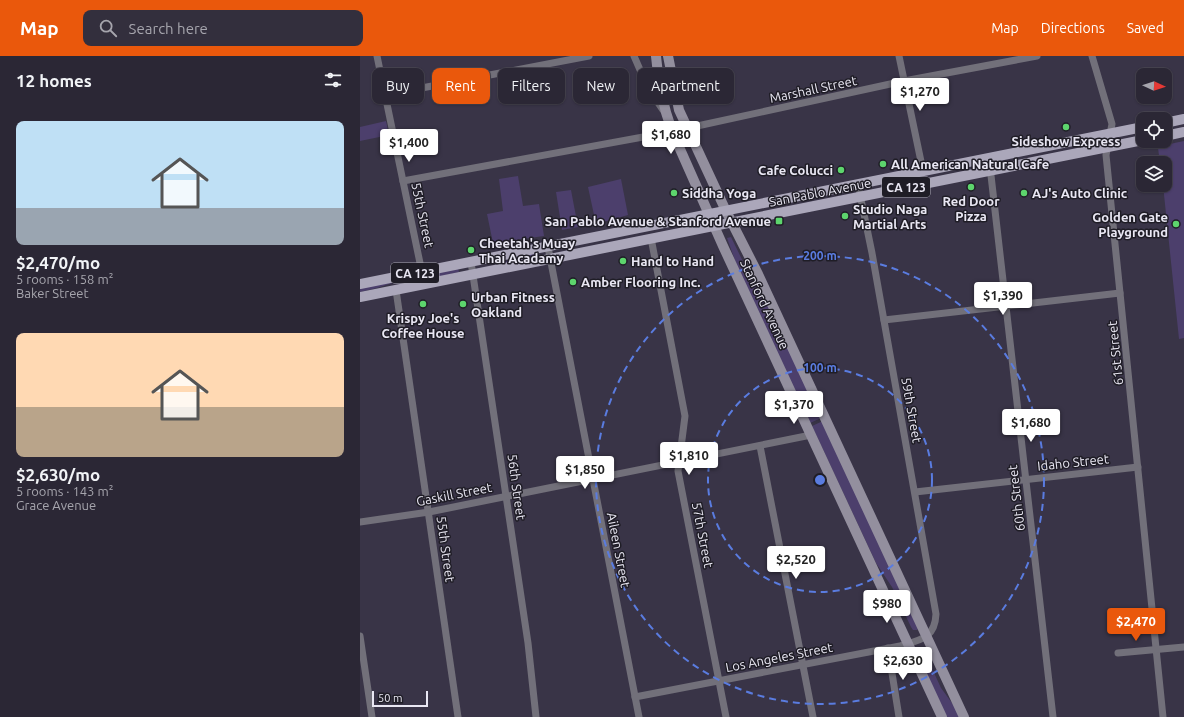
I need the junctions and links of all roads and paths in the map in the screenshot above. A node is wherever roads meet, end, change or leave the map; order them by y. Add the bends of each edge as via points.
1 (377, 56) edge
2 (589, 56) edge
3 (634, 56) edge
4 (656, 56) edge
5 (668, 56) edge
6 (899, 56) edge
7 (1038, 56) edge
8 (1092, 56) edge
9 (379, 68) edge
10 (904, 81) junction
11 (424, 88) edge
12 (387, 104) edge
13 (666, 113) junction
14 (1184, 119) edge
15 (1172, 122) edge
16 (688, 128) junction
17 (1136, 128) edge
18 (672, 131) junction
19 (1184, 132) edge
20 (1110, 134) junction
21 (1172, 135) edge
22 (1136, 141) edge
23 (1108, 147) junction
24 (989, 158) junction
25 (923, 171) junction
26 (990, 171) junction
27 (403, 181) junction
28 (858, 184) junction
29 (861, 196) junction
30 (726, 211) junction
31 (710, 214) junction
32 (733, 222) junction
33 (714, 226) junction
34 (651, 238) junction
35 (548, 246) junction
36 (550, 259) junction
37 (471, 262) junction
38 (421, 271) junction
39 (473, 274) junction
40 (360, 284) edge
41 (421, 284) junction
42 (396, 290) junction
43 (1120, 293) junction
44 (360, 297) edge
45 (1006, 306) junction
46 (884, 320) junction
47 (811, 436) junction
48 (760, 446) junction
49 (679, 461) junction
50 (1138, 467) junction
51 (593, 479) junction
52 (1026, 480) junction
53 (915, 492) junction
54 (507, 497) junction
55 (429, 512) junction
56 (360, 522) edge
57 (360, 636) edge
58 (926, 637) junction
59 (908, 644) junction
60 (1184, 647) edge
61 (888, 648) junction
62 (1156, 650) junction
63 (1118, 653) dead end
64 (803, 664) junction
65 (719, 682) junction
66 (635, 697) junction
67 (372, 717) edge
68 (458, 717) edge
69 (536, 717) edge
70 (639, 717) edge
71 (726, 717) edge
72 (813, 717) edge
73 (899, 717) edge
74 (942, 717) edge
75 (964, 717) edge
76 (1053, 717) edge
77 (1163, 717) edge

1 - 9 street, 55th Street
2 - 11 street
3 - 13 street, Stanford Avenue via 648,88
4 - 13 main road
5 - 16 main road, Stanford Avenue via 680,110
6 - 10 street
7 - 10 street, Marshall Street
8 - 20 street, 61st Street via 1112,124
10 - 16 street, Marshall Street
10 - 25 street
12 - 27 street, 55th Street
13 - 18 main road, Stanford Avenue
14 - 15 main road
16 - 30 main road, Stanford Avenue
17 - 20 main road, San Pablo Avenue / CA 123
18 - 27 street via 664,136 654,135
18 - 31 main road, Stanford Avenue
19 - 21 main road
20 - 23 street, 61st Street
20 - 24 main road, San Pablo Avenue / CA 123
22 - 23 main road, San Pablo Avenue / CA 123
23 - 26 main road, San Pablo Avenue / CA 123
23 - 43 street, 61st Street via 1106,155
24 - 25 main road, San Pablo Avenue / CA 123
24 - 26 street, 60th Street
25 - 28 main road, San Pablo Avenue / CA 123
26 - 29 main road, San Pablo Avenue / CA 123
26 - 45 street, 60th Street
27 - 38 street, 55th Street
28 - 29 street, 59th Street
28 - 30 main road, San Pablo Avenue / CA 123
29 - 32 main road, San Pablo Avenue / CA 123
29 - 46 street, 59th Street
30 - 31 main road, San Pablo Avenue / CA 123
30 - 32 main road, Stanford Avenue
31 - 33 main road, Stanford Avenue
31 - 35 main road, San Pablo Avenue / CA 123
32 - 33 main road, San Pablo Avenue / CA 123
32 - 58 main road, Stanford Avenue
33 - 34 main road, San Pablo Avenue / CA 123
33 - 47 main road, Stanford Avenue
34 - 36 main road, San Pablo Avenue / CA 123
34 - 49 street, 57th Street via 685,416
35 - 36 street, Aileen Street
35 - 37 main road, San Pablo Avenue / CA 123
36 - 39 main road, San Pablo Avenue / CA 123
36 - 51 street, Aileen Street
37 - 38 main road, San Pablo Avenue / CA 123
37 - 39 street, 56th Street
38 - 40 main road, San Pablo Avenue / CA 123
38 - 41 street, 55th Street
39 - 41 main road, San Pablo Avenue / CA 123
39 - 54 street, 56th Street
41 - 42 main road, San Pablo Avenue / CA 123
42 - 44 main road, San Pablo Avenue / CA 123
42 - 55 street, 55th Street
43 - 45 street
43 - 50 street, 61st Street
45 - 46 street
45 - 52 street, 60th Street
46 - 53 street, 59th Street
47 - 48 street, Gaskill Street
47 - 59 main road, Stanford Avenue
48 - 49 street, Gaskill Street
48 - 64 street
49 - 51 street, Gaskill Street
49 - 65 street, 57th Street via 678,471
50 - 52 street, Idaho Street
50 - 62 street, 61st Street
51 - 54 street, Gaskill Street
51 - 66 street, Aileen Street
52 - 53 street, Idaho Street
52 - 76 street, 60th Street
53 - 58 street, 59th Street via 936,614 932,632
54 - 55 street, Gaskill Street
54 - 69 street, 56th Street
55 - 56 street, Gaskill Street
55 - 68 street, 55th Street
57 - 67 street
58 - 59 street, Los Angeles Street
58 - 75 main road, Stanford Avenue
59 - 61 street, Los Angeles Street
59 - 74 main road, Stanford Avenue
60 - 62 street
61 - 64 street, Los Angeles Street
61 - 73 street
62 - 63 street
62 - 77 street, 61st Street
64 - 65 street, Los Angeles Street
64 - 72 street
65 - 66 street, Los Angeles Street
65 - 71 street, 57th Street
66 - 70 street, Aileen Street

